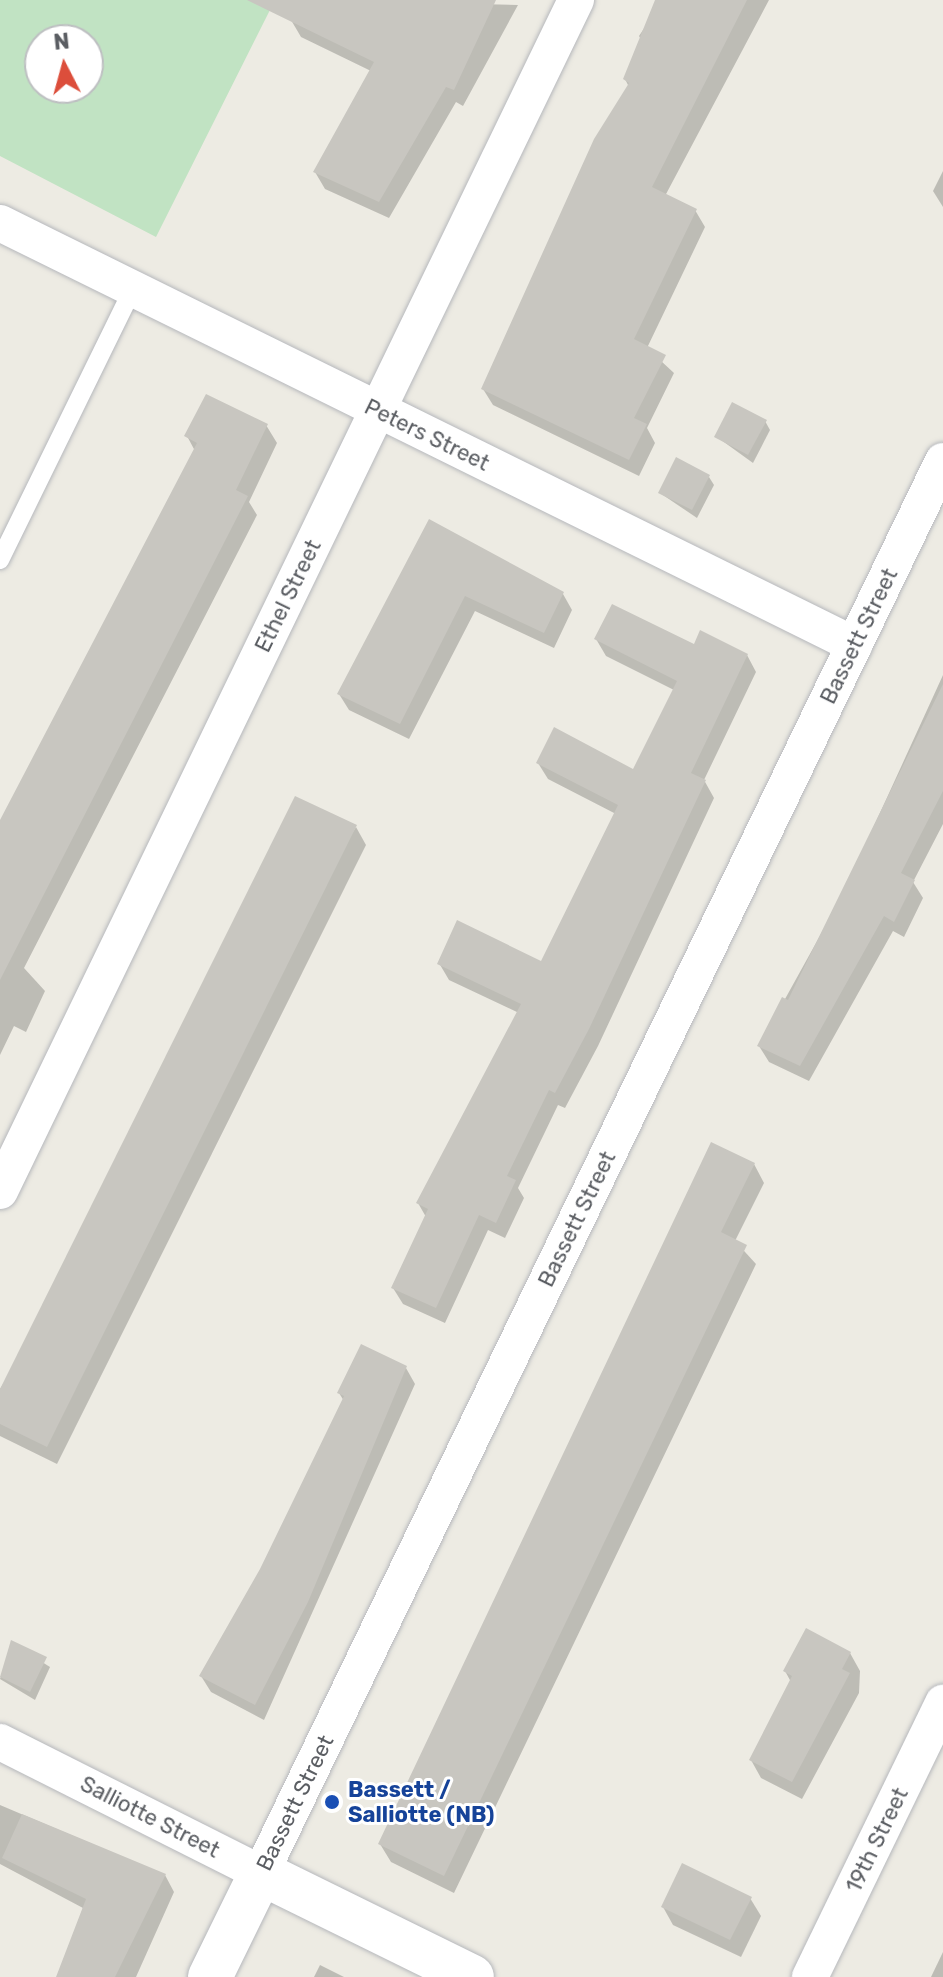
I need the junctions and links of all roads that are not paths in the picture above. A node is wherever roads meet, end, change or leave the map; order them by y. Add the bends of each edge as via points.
1 (576, 0) edge
2 (0, 223) edge
3 (133, 289) junction
4 (378, 411) junction
5 (943, 461) edge
6 (0, 560) edge
7 (855, 645) junction
8 (0, 1191) edge
9 (943, 1703) edge
10 (0, 1742) edge
11 (261, 1873) junction
12 (210, 1977) edge
13 (472, 1977) edge
14 (810, 1977) edge

1 - 4 street, Ethel Street
2 - 3 street, Peters Street
3 - 4 street, Peters Street
3 - 6 lane
4 - 7 street, Peters Street
4 - 8 street, Ethel Street
5 - 7 street, Bassett Street
7 - 11 street, Bassett Street
9 - 14 street, 19th Street
10 - 11 street, Salliotte Street
11 - 12 street, Bassett Street
11 - 13 street, Salliotte Street

